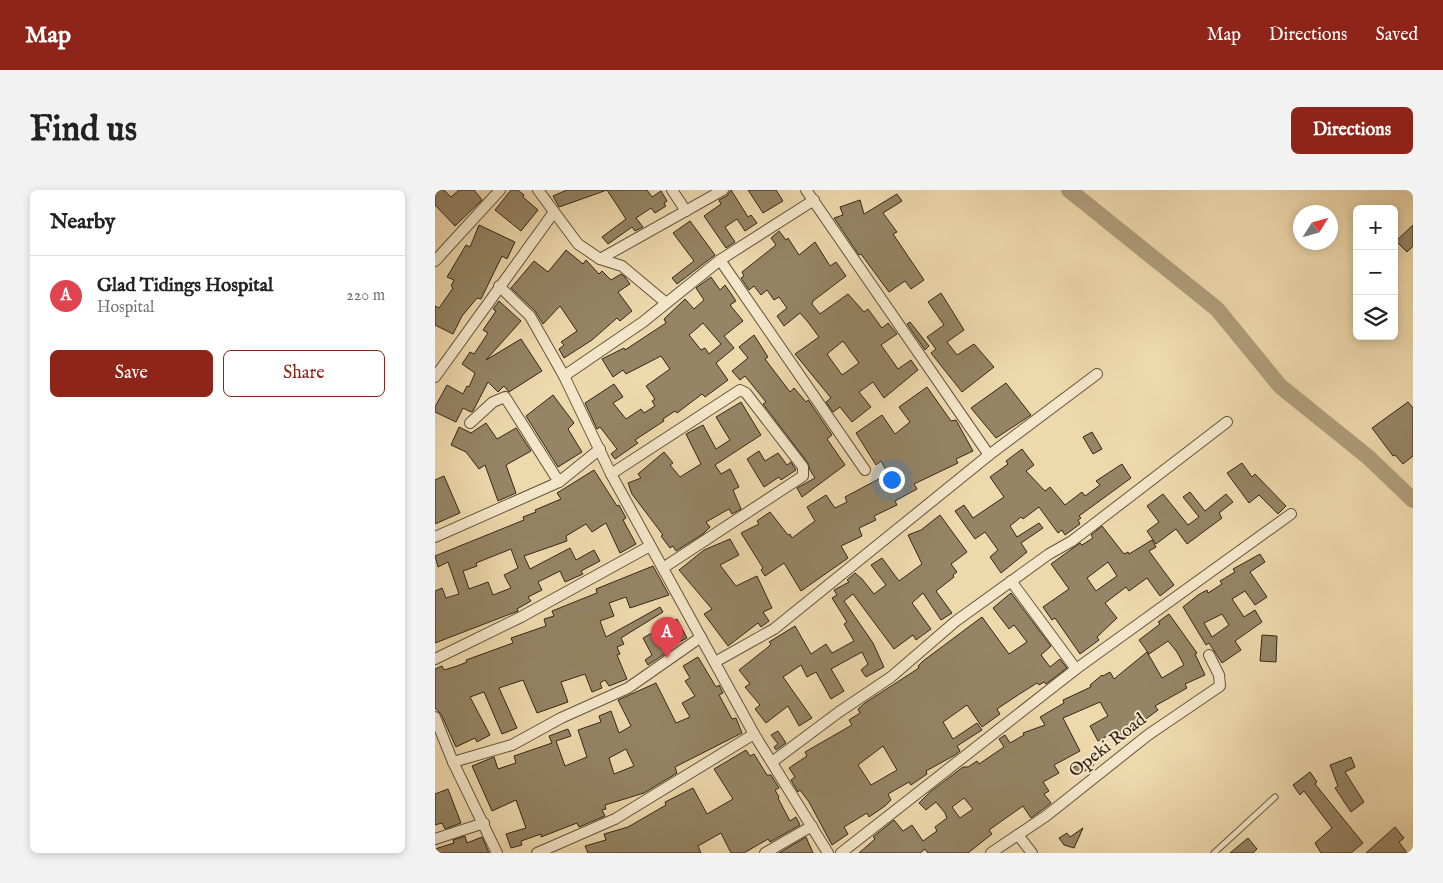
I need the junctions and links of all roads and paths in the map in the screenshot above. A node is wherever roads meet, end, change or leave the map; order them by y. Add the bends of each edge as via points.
1 (500, 190) edge
2 (537, 190) edge
3 (672, 190) edge
4 (723, 190) edge
5 (806, 190) edge
6 (814, 200) junction
7 (686, 211) junction
8 (554, 212) junction
9 (600, 259) junction
10 (435, 260) edge
11 (720, 260) junction
12 (499, 286) junction
13 (665, 302) junction
14 (1097, 374) dead end
15 (564, 376) junction
16 (435, 377) edge
17 (1227, 422) dead end
18 (470, 423) dead end
19 (601, 449) junction
20 (989, 455) junction
21 (865, 470) dead end
22 (611, 474) junction
23 (559, 482) junction
24 (1291, 514) dead end
25 (435, 537) edge
26 (650, 546) junction
27 (663, 568) junction
28 (1011, 581) junction
29 (701, 637) junction
30 (1209, 655) dead end
31 (435, 659) edge
32 (715, 662) junction
33 (1076, 669) junction
34 (435, 717) edge
35 (754, 734) junction
36 (453, 762) junction
37 (771, 762) junction
38 (1275, 797) dead end
39 (484, 823) junction
40 (812, 826) junction
41 (1018, 835) junction
42 (435, 839) edge
43 (497, 853) edge
44 (537, 853) edge
45 (765, 853) edge
46 (828, 853) edge
47 (841, 853) edge
48 (991, 853) edge
49 (1032, 853) edge
50 (1214, 853) edge

1 - 10 street
2 - 8 street
3 - 7 street
4 - 7 street
5 - 6 street
6 - 11 street
6 - 20 street
7 - 9 street
8 - 9 street via 578,244
8 - 12 street
9 - 13 street via 623,266
11 - 13 street
11 - 21 street
12 - 15 street via 530,316
12 - 16 street
13 - 15 street via 643,322
14 - 20 street
15 - 19 street
17 - 28 street via 1071,541
18 - 23 street via 493,402 505,397
19 - 22 street
19 - 23 street
20 - 32 street via 774,629
22 - 26 street
22 - 27 street via 740,390 747,393 803,467 803,476
23 - 25 street
24 - 33 street
26 - 27 street
26 - 31 street via 521,617
27 - 29 street
28 - 33 street
28 - 37 street via 938,635 891,677
29 - 32 street
29 - 36 street via 629,688 561,718 512,745
30 - 41 street, Opeki Road via 1220,686 1148,734
32 - 35 street
33 - 47 street
34 - 36 street
35 - 37 street
35 - 44 street via 615,819
36 - 39 street
37 - 40 street
38 - 50 lane
39 - 42 street
39 - 43 street
40 - 45 street
40 - 46 street
41 - 48 street, Opeki Road
41 - 49 street

